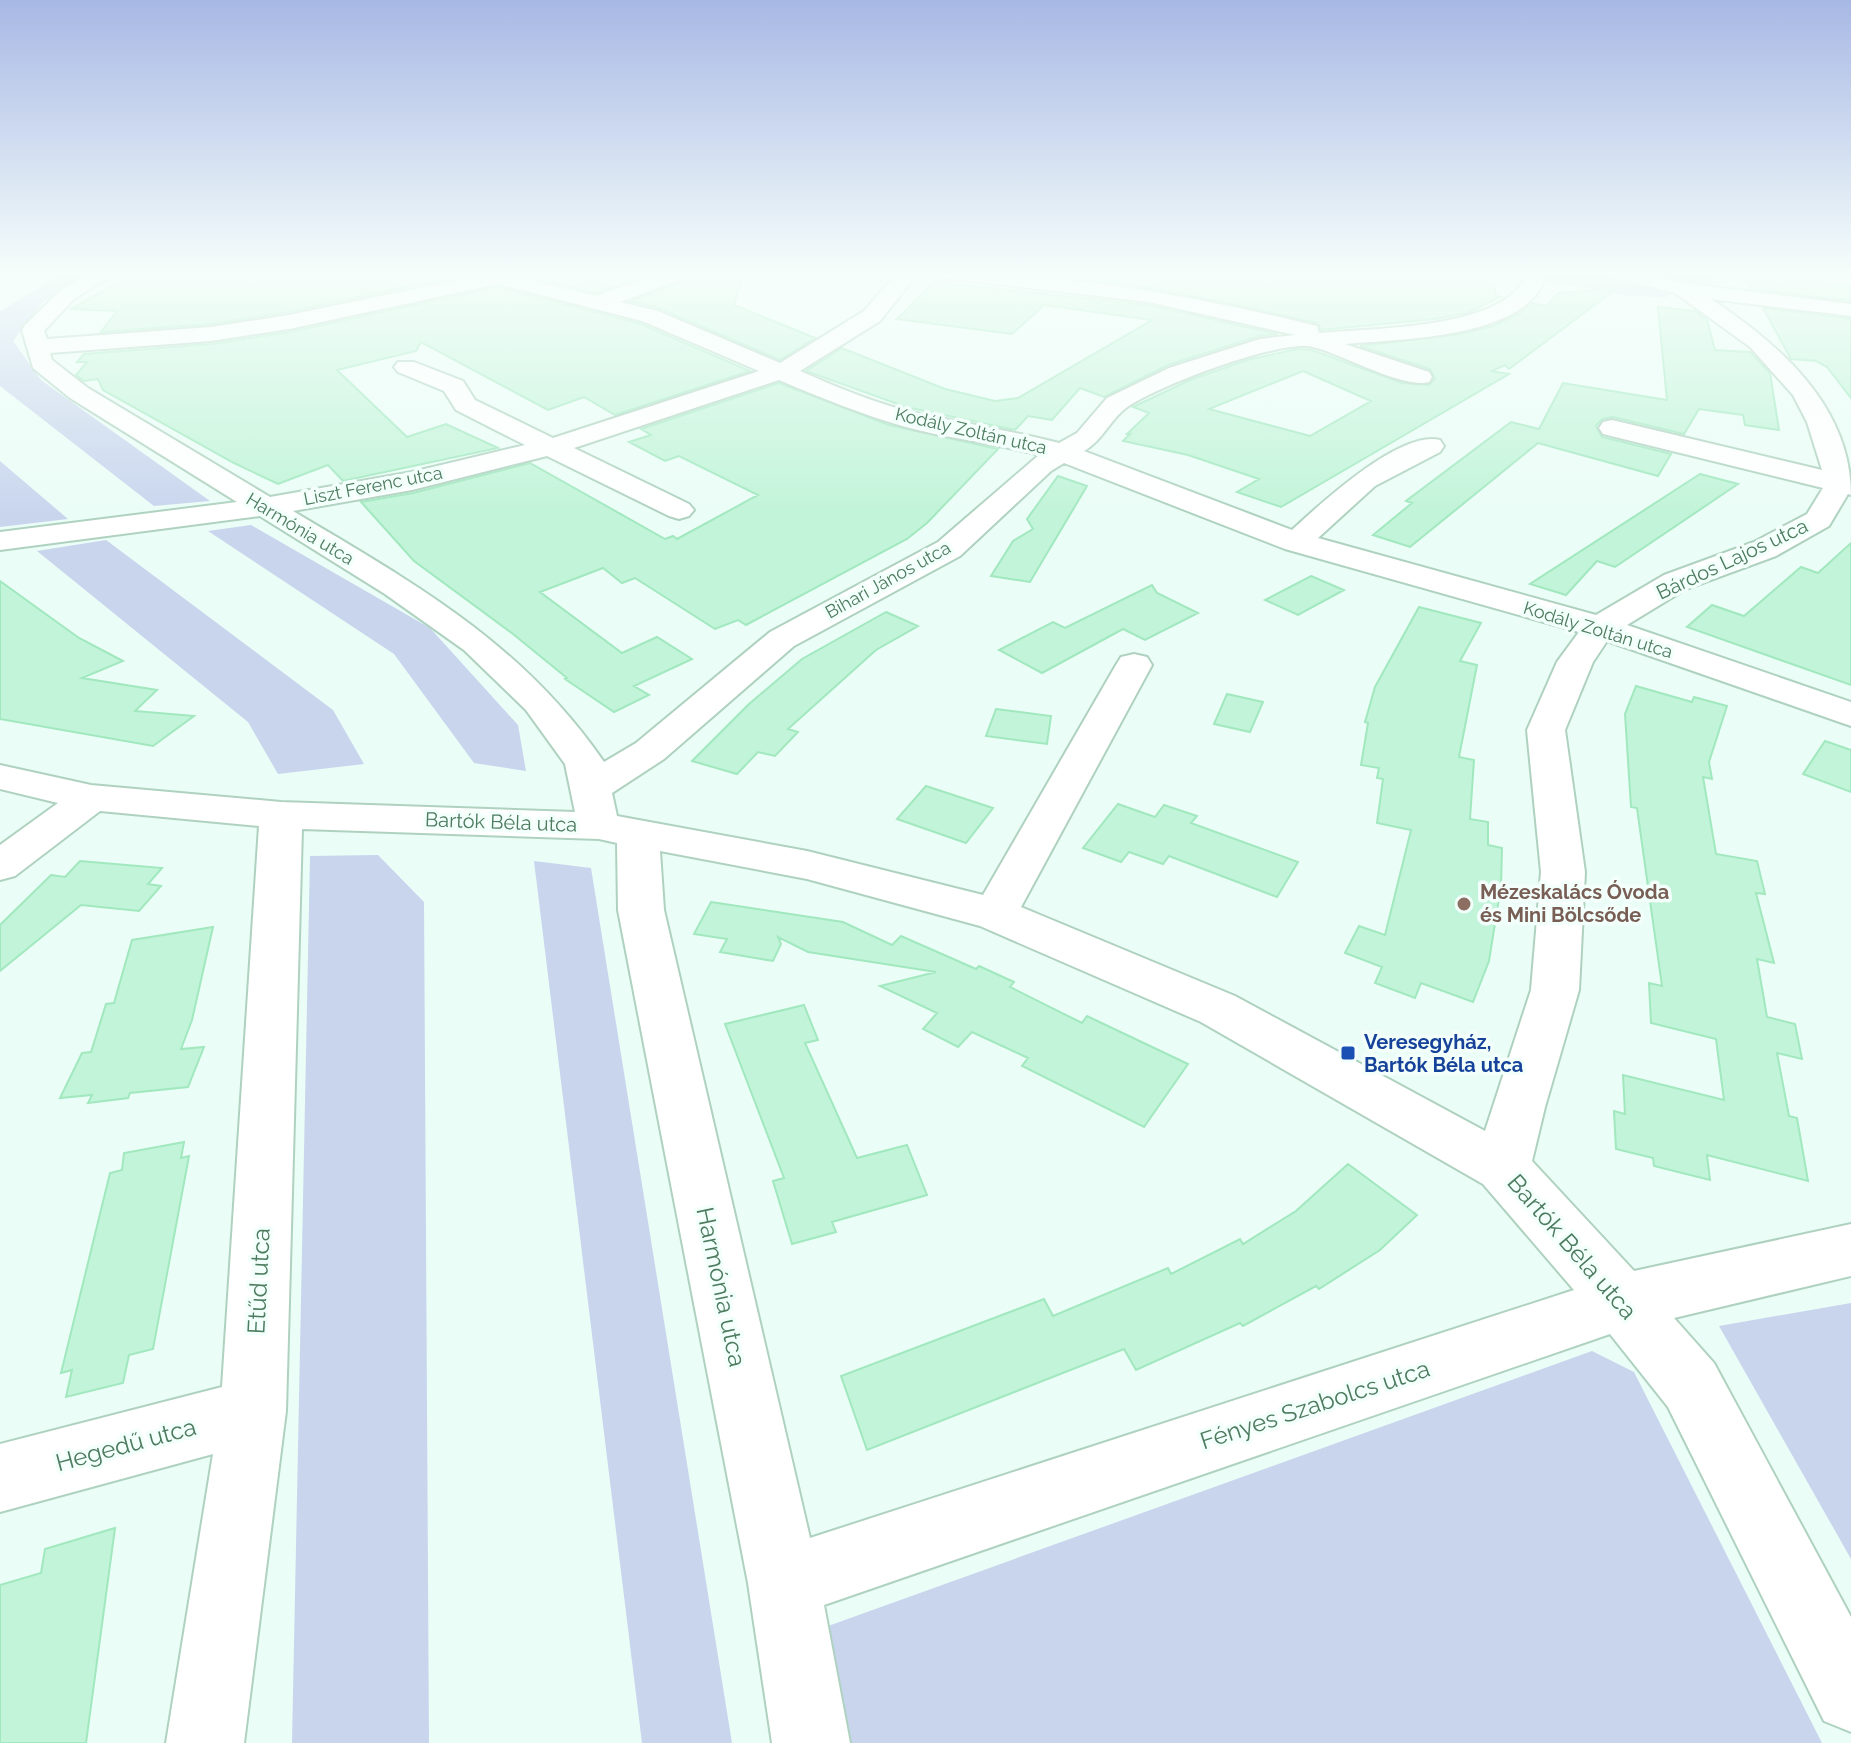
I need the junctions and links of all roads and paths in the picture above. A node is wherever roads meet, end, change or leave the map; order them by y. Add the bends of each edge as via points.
1 (38, 353) edge
2 (740, 353) edge
3 (812, 353) edge
4 (1239, 353) edge
5 (1359, 353) edge
6 (1768, 353) edge
7 (406, 367) dead end
8 (783, 371) junction
9 (1420, 377) dead end
10 (1612, 428) dead end
11 (554, 446) junction
12 (1430, 446) dead end
13 (1063, 453) junction
14 (1846, 485) edge
15 (263, 507) junction
16 (679, 510) dead end
17 (0, 541) edge
18 (1296, 542) junction
19 (1600, 627) junction
20 (1134, 665) dead end
21 (1851, 715) edge
22 (0, 777) edge
23 (91, 798) junction
24 (281, 815) junction
25 (610, 815) junction
26 (0, 866) edge
27 (995, 914) junction
28 (1503, 1168) junction
29 (1851, 1250) edge
30 (1622, 1302) junction
31 (253, 1411) junction
32 (0, 1478) edge
33 (784, 1583) junction
34 (1851, 1694) edge
35 (205, 1743) edge
36 (811, 1743) edge

1 - 15 street, Harmónia utca via 41,363 79,393
2 - 8 street, Kodály Zoltán utca
3 - 8 street, Liszt Ferenc utca
4 - 13 street, Bihari János utca via 1178,373 1116,403 1086,439
5 - 9 street
6 - 14 street via 1792,375 1816,414
7 - 11 street via 454,386 465,405
8 - 11 street, Liszt Ferenc utca
8 - 13 street, Kodály Zoltán utca via 842,398 914,421
10 - 14 street
11 - 15 street, Liszt Ferenc utca via 412,481
11 - 16 street
12 - 18 street via 1365,480
13 - 18 street, Kodály Zoltán utca
13 - 25 street, Bihari János utca via 1041,465 949,549 782,639 650,751
14 - 19 street, Bárdos Lajos utca via 1818,520 1765,549 1675,582
15 - 17 street, Liszt Ferenc utca
15 - 25 street, Harmónia utca via 397,587 476,643 539,702 585,763
18 - 19 street, Kodály Zoltán utca
19 - 21 street, Kodály Zoltán utca
19 - 28 street, Bárdos Lajos utca via 1575,662 1546,730 1563,872 1555,990
20 - 27 street
22 - 23 street, Bartók Béla utca
23 - 24 street, Bartók Béla utca
23 - 26 street
24 - 25 street, Bartók Béla utca
24 - 31 street, Etűd utca
25 - 27 street, Bartók Béla utca
25 - 33 street, Harmónia utca via 641,910
27 - 28 street, Bartók Béla utca via 1218,1009
28 - 30 street, Bartók Béla utca
29 - 30 street, Fényes Szabolcs utca
30 - 33 street, Fényes Szabolcs utca
30 - 34 street, Bartók Béla utca via 1691,1385
31 - 32 street, Hegedű utca
31 - 35 street, Etűd utca
33 - 36 street, Harmónia utca

